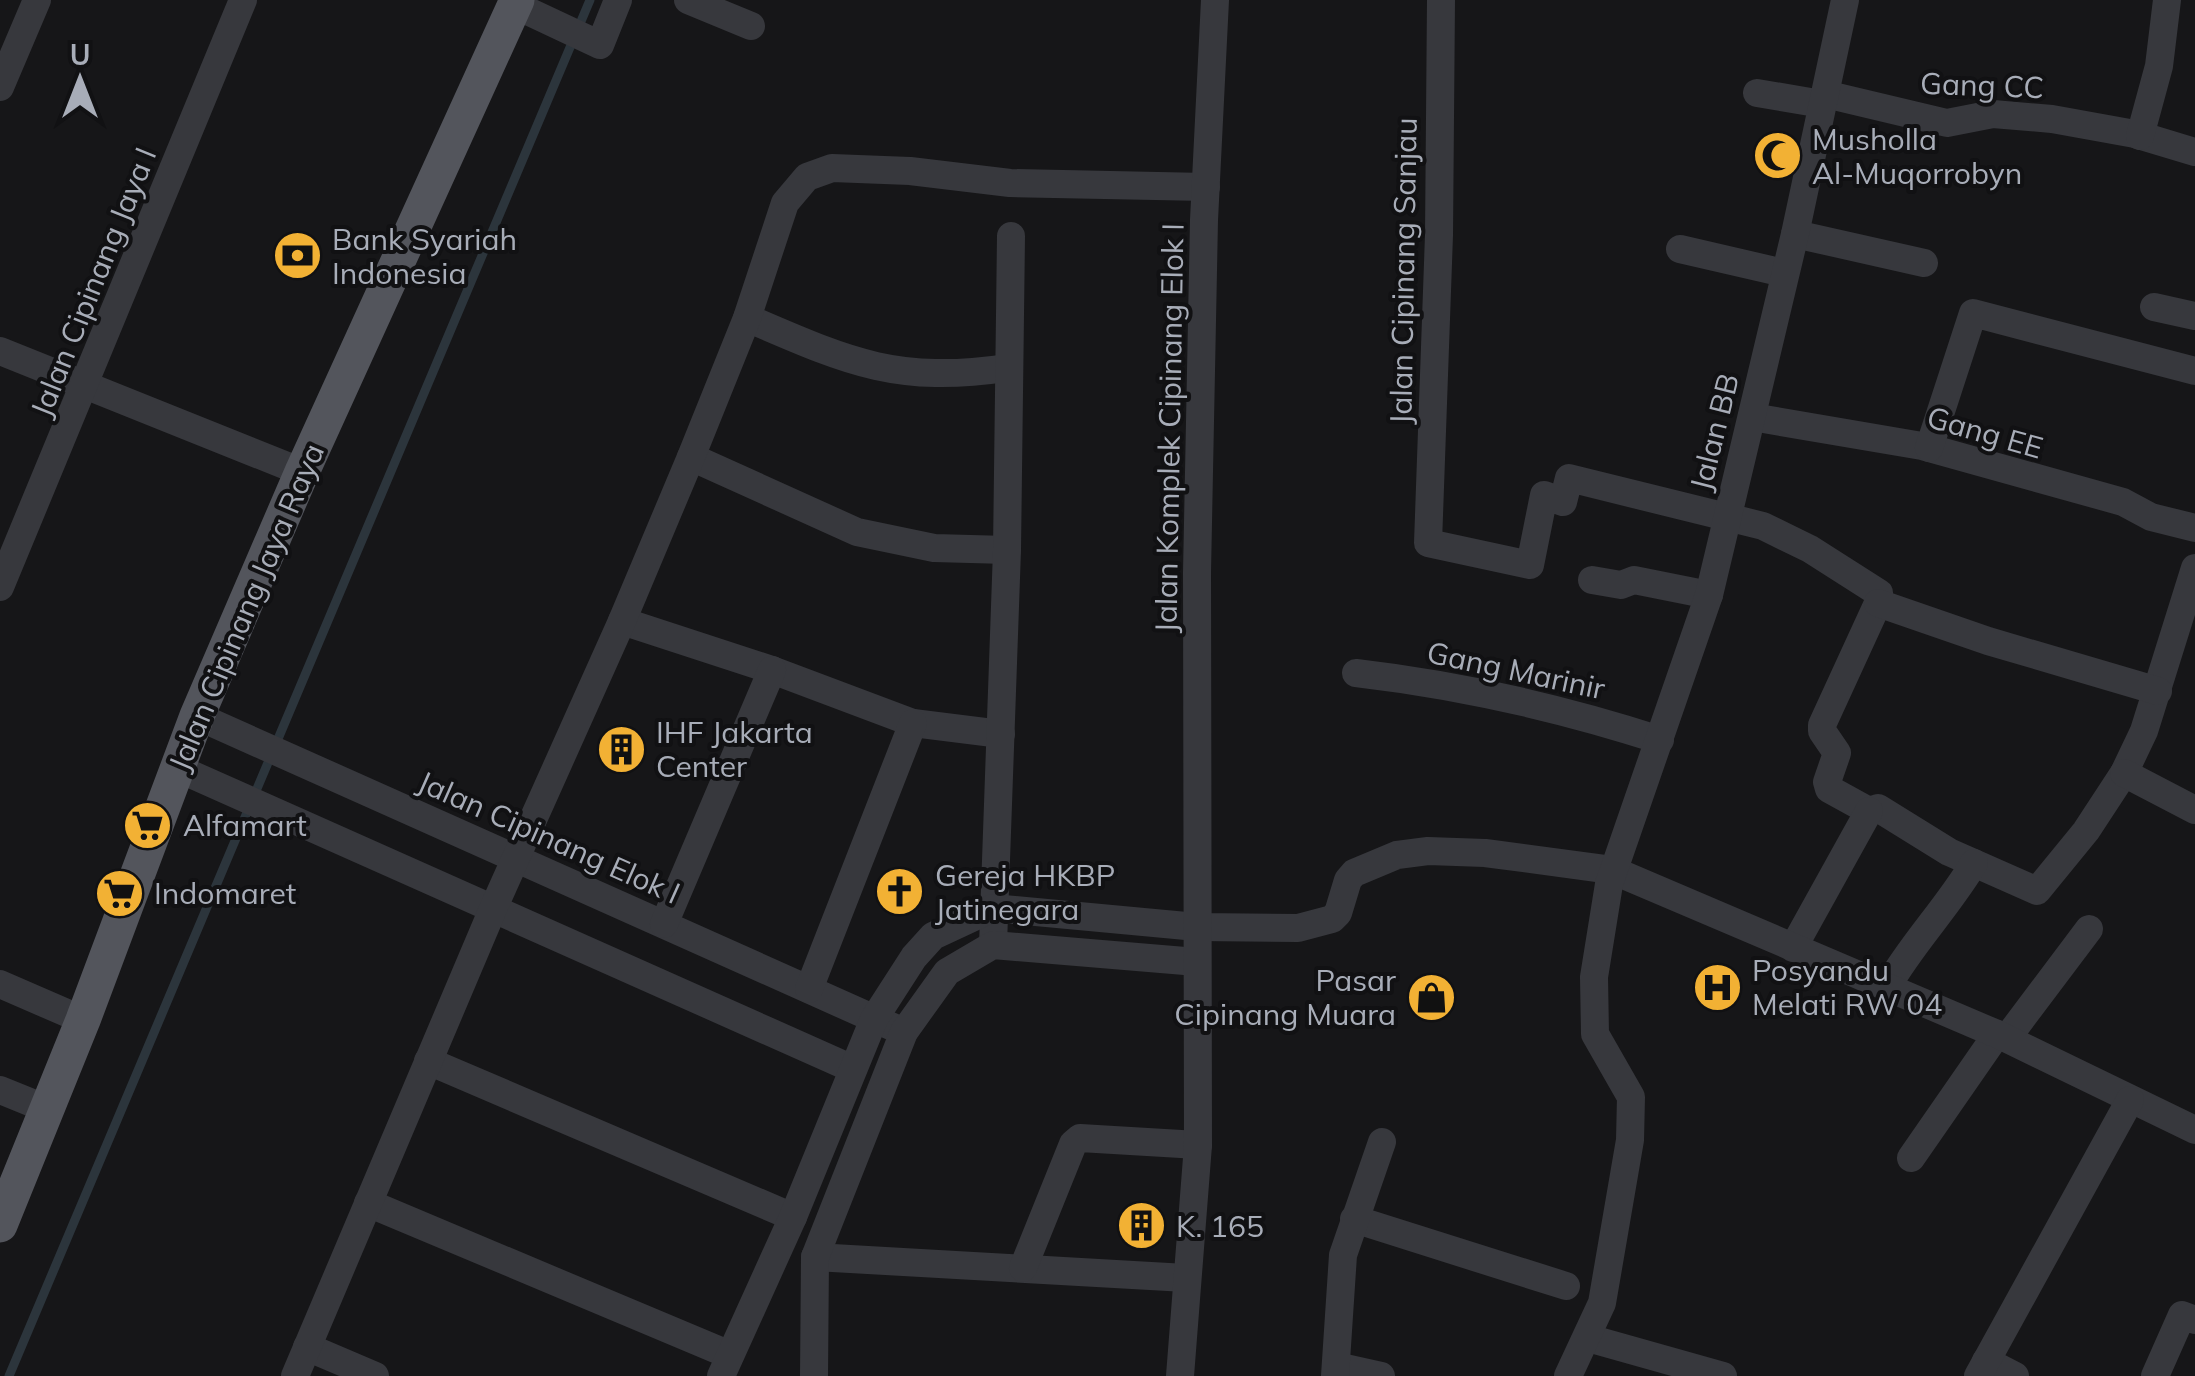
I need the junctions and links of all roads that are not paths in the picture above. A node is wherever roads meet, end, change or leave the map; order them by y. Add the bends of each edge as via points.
1 (37, 0) edge
2 (244, 0) edge
3 (618, 0) edge
4 (688, 0) edge
5 (1215, 0) edge
6 (1441, 0) edge
7 (1845, 0) edge
8 (2165, 0) edge
9 (516, 3) edge
10 (751, 26) dead end
11 (0, 86) edge
12 (1757, 93) dead end
13 (1824, 99) junction
14 (2140, 136) junction
15 (2195, 152) edge
16 (1206, 188) junction
17 (1795, 234) junction
18 (1010, 236) dead end
19 (1680, 249) dead end
20 (1924, 263) dead end
21 (1784, 273) junction
22 (2154, 306) dead end
23 (2195, 316) edge
24 (746, 318) junction
25 (0, 352) edge
26 (1007, 368) junction
27 (2195, 370) edge
28 (86, 386) junction
29 (1752, 417) junction
30 (1928, 448) junction
31 (691, 457) junction
32 (302, 472) junction
33 (1726, 516) junction
34 (2195, 528) edge
35 (1007, 550) junction
36 (2195, 568) edge
37 (1592, 580) dead end
38 (0, 588) edge
39 (1709, 595) junction
40 (1878, 603) junction
41 (622, 621) junction
42 (772, 670) junction
43 (1356, 673) dead end
44 (2158, 692) junction
45 (213, 723) junction
46 (913, 723) junction
47 (1000, 734) junction
48 (1660, 740) junction
49 (2124, 773) junction
50 (193, 776) junction
51 (2195, 810) edge
52 (1869, 811) junction
53 (517, 859) junction
54 (1974, 863) junction
55 (1612, 870) junction
56 (493, 908) junction
57 (993, 908) junction
58 (664, 924) junction
59 (1196, 927) junction
60 (2089, 930) dead end
61 (993, 945) junction
62 (1793, 948) junction
63 (1198, 962) junction
64 (0, 984) edge
65 (1887, 988) junction
66 (809, 989) junction
67 (874, 1019) junction
68 (83, 1020) junction
69 (904, 1032) junction
70 (2002, 1036) junction
71 (428, 1061) junction
72 (853, 1068) junction
73 (0, 1090) edge
74 (2130, 1100) junction
75 (47, 1109) junction
76 (2195, 1130) edge
77 (1382, 1142) dead end
78 (1198, 1145) junction
79 (1911, 1158) dead end
80 (368, 1203) junction
81 (793, 1217) junction
82 (1354, 1220) junction
83 (0, 1224) edge
84 (815, 1257) junction
85 (1023, 1268) junction
86 (1186, 1278) junction
87 (1566, 1286) dead end
88 (2195, 1320) edge
89 (1588, 1338) junction
90 (308, 1347) junction
91 (725, 1366) edge
92 (1982, 1369) edge
93 (1336, 1371) edge
94 (296, 1376) edge
95 (375, 1376) edge
96 (814, 1376) edge
97 (1180, 1376) edge
98 (1381, 1376) edge
99 (1568, 1376) edge
100 (1724, 1376) edge
101 (2015, 1376) edge
102 (2156, 1376) edge

1 - 11 street
2 - 28 street, Jalan Cipinang Jaya I
3 - 9 street via 600,44
4 - 10 street
5 - 16 street
6 - 33 street, Jalan Cipinang Sanjau via 1428,543 1530,565 1544,495 1564,502 1569,478
7 - 13 street, Jalan BB
8 - 14 street via 2159,66
9 - 32 main road, Jalan Cipinang Jaya Raya
12 - 13 street, Gang CC
13 - 14 street, Gang CC via 1947,122 1992,114
13 - 17 street, Jalan BB
14 - 15 street, Gang CC
16 - 24 street, Jalan Komplek Cipinang Elok I via 1010,183 832,168 807,176 785,203
16 - 59 street, Jalan Komplek Cipinang Elok I
17 - 20 street
17 - 21 street, Jalan BB
18 - 26 street
19 - 21 street
21 - 29 street, Jalan BB
22 - 23 street
24 - 26 street via 884,370
24 - 31 street, Jalan Komplek Cipinang Elok I
25 - 28 street
26 - 35 street
27 - 30 street via 1972,313
28 - 32 street
28 - 38 street, Jalan Cipinang Jaya I
29 - 30 street, Gang EE
29 - 33 street, Jalan BB
30 - 34 street, Gang EE
31 - 35 street via 857,532 934,548
31 - 41 street, Jalan Komplek Cipinang Elok I
32 - 45 main road, Jalan Cipinang Jaya Raya
33 - 39 street, Jalan BB
33 - 40 street via 1810,549 1879,593
35 - 47 street
36 - 44 street
37 - 39 street via 1634,580
39 - 48 street, Jalan BB
40 - 44 street
40 - 52 street via 1822,731 1837,753 1829,789
41 - 42 street
41 - 53 street, Jalan Komplek Cipinang Elok I
42 - 46 street
42 - 58 street
43 - 48 street, Gang Marinir via 1533,704
44 - 49 street
45 - 50 main road, Jalan Cipinang Jaya Raya
45 - 53 street, Jalan Cipinang Elok I
46 - 47 street
46 - 66 street
47 - 57 street
48 - 55 street, Jalan BB
49 - 51 street
49 - 54 street via 2042,889
50 - 56 street
50 - 68 main road, Jalan Cipinang Jaya Raya
52 - 54 street via 1878,808
52 - 62 street
53 - 56 street, Jalan Komplek Cipinang Elok I
53 - 58 street, Jalan Cipinang Elok I
54 - 65 street
55 - 59 street via 1484,853 1398,855 1354,873 1332,919 1298,928
55 - 62 street
55 - 89 street, Jalan BB via 1594,977 1595,1034 1626,1083 1632,1112 1609,1275
56 - 71 street, Jalan Komplek Cipinang Elok I
56 - 72 street
57 - 59 street
57 - 61 street
57 - 67 street via 933,936
58 - 66 street, Jalan Cipinang Elok I
59 - 63 street
60 - 70 street
61 - 63 street
61 - 69 street via 947,972
62 - 65 street
63 - 78 street
64 - 68 street
65 - 70 street
66 - 67 street, Jalan Cipinang Elok I
67 - 69 street, Jalan Cipinang Elok I
67 - 72 street
68 - 75 main road, Jalan Cipinang Jaya Raya
69 - 84 street
70 - 74 street
70 - 79 street
71 - 80 street, Jalan Komplek Cipinang Elok I
71 - 81 street
72 - 81 street
73 - 75 street
74 - 76 street
74 - 92 street
75 - 83 main road, Jalan Cipinang Jaya Raya
77 - 82 street
78 - 85 street via 1080,1138
78 - 86 street
80 - 90 street, Jalan Komplek Cipinang Elok I
80 - 91 street
81 - 91 street
82 - 87 street
82 - 93 street via 1343,1255
84 - 85 street
84 - 96 street
85 - 86 street
86 - 97 street
88 - 102 street via 2182,1315
89 - 99 street, Jalan BB
89 - 100 street
90 - 94 street, Jalan Komplek Cipinang Elok I
90 - 95 street
92 - 101 street
93 - 98 street

